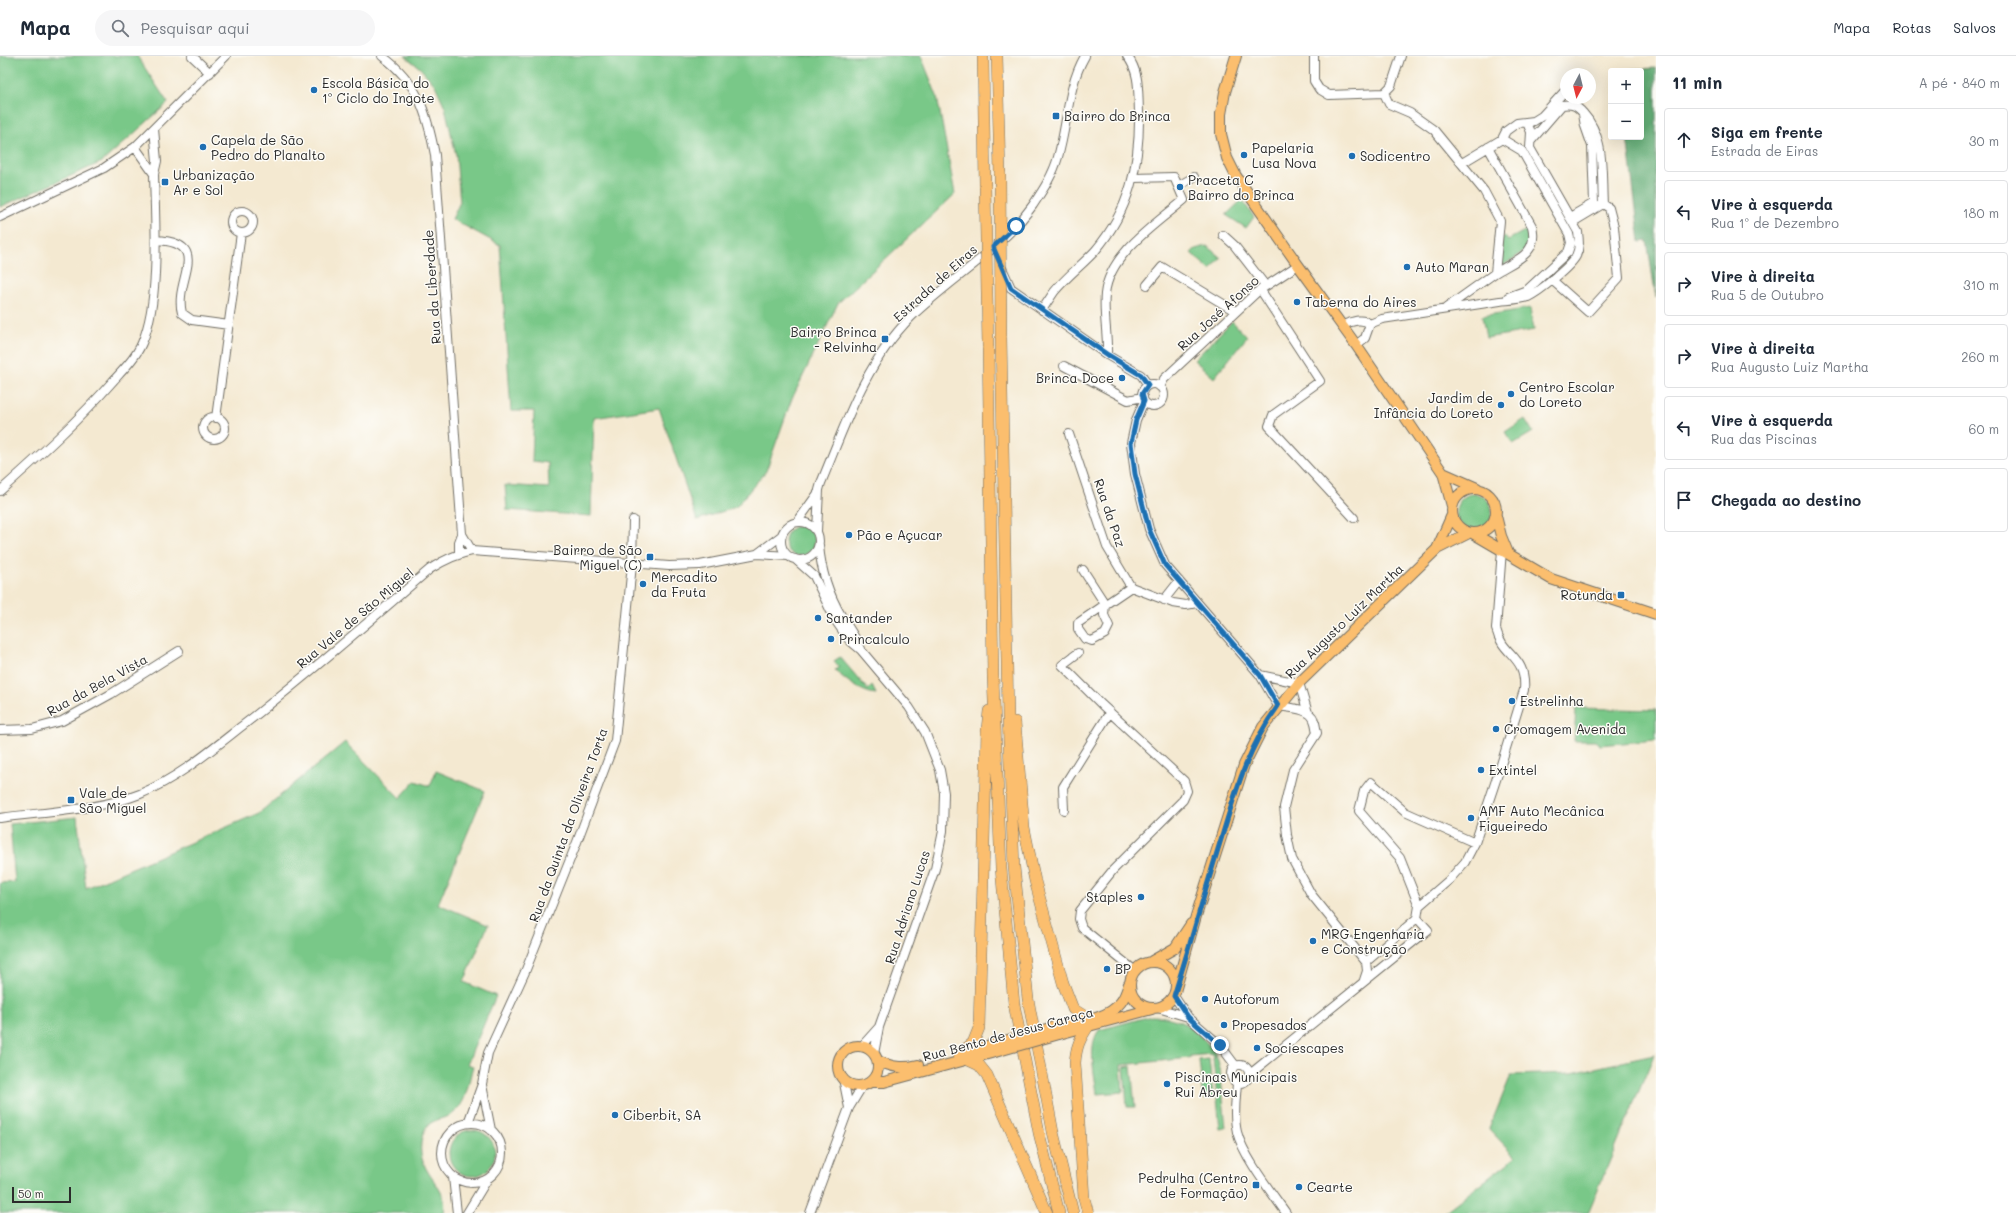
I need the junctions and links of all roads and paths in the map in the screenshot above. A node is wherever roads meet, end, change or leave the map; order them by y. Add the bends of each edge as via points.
1 (192, 56) edge
2 (226, 56) edge
3 (382, 56) edge
4 (983, 56) edge
5 (997, 56) edge
6 (1085, 56) edge
7 (1127, 56) edge
8 (1236, 56) edge
9 (1314, 56) edge
10 (1401, 56) edge
11 (210, 73) junction
12 (1384, 93) junction
13 (1560, 96) edge
14 (1583, 113) junction
15 (1528, 123) junction
16 (154, 129) junction
17 (1502, 139) junction
18 (1531, 141) junction
19 (135, 147) junction
20 (1488, 147) junction
21 (1462, 163) junction
22 (154, 174) junction
23 (1194, 177) dead end
24 (1134, 178) junction
25 (1178, 186) junction
26 (1603, 204) junction
27 (0, 217) edge
28 (1571, 220) junction
29 (240, 233) dead end
30 (1223, 235) dead end
31 (156, 240) junction
32 (993, 247) junction
33 (1298, 265) junction
34 (1495, 273) junction
35 (1552, 280) junction
36 (1147, 285) dead end
37 (1263, 287) junction
38 (1500, 301) junction
39 (1444, 309) junction
40 (1042, 310) junction
41 (1235, 311) junction
42 (1370, 324) junction
43 (229, 325) junction
44 (1342, 325) junction
45 (1356, 345) junction
46 (1108, 355) junction
47 (1064, 366) dead end
48 (1148, 385) junction
49 (1160, 387) junction
50 (1143, 399) junction
51 (1156, 405) junction
52 (216, 418) dead end
53 (1136, 420) junction
54 (1069, 434) dead end
55 (1442, 473) junction
56 (1479, 489) junction
57 (819, 490) junction
58 (0, 491) edge
59 (1452, 510) junction
60 (1496, 516) junction
61 (1354, 518) dead end
62 (633, 520) dead end
63 (798, 522) junction
64 (817, 531) junction
65 (1472, 533) junction
66 (462, 534) junction
67 (781, 536) junction
68 (819, 546) junction
69 (1437, 549) junction
70 (472, 551) junction
71 (1505, 551) junction
72 (459, 554) junction
73 (757, 554) junction
74 (792, 558) junction
75 (632, 564) junction
76 (1083, 570) dead end
77 (1179, 581) junction
78 (1131, 587) junction
79 (1164, 600) junction
80 (1197, 603) junction
81 (1105, 604) junction
82 (1656, 614) edge
83 (861, 650) junction
84 (179, 651) dead end
85 (1078, 653) dead end
86 (1260, 675) junction
87 (993, 676) junction
88 (1008, 676) junction
89 (1299, 683) junction
90 (1278, 706) junction
91 (1110, 712) junction
92 (1308, 713) junction
93 (0, 730) edge
94 (1064, 810) dead end
95 (0, 818) edge
96 (1475, 843) junction
97 (1419, 906) junction
98 (1196, 916) junction
99 (1417, 918) junction
100 (1152, 961) junction
101 (1366, 962) junction
102 (1134, 970) junction
103 (1364, 980) junction
104 (1129, 984) junction
105 (1175, 992) junction
106 (1156, 1008) junction
107 (1188, 1017) junction
108 (1089, 1022) junction
109 (879, 1027) junction
110 (861, 1047) junction
111 (962, 1057) junction
112 (876, 1058) junction
113 (1235, 1066) junction
114 (1250, 1074) junction
115 (843, 1078) junction
116 (1238, 1083) junction
117 (482, 1084) junction
118 (867, 1084) junction
119 (849, 1108) junction
120 (468, 1123) junction
121 (491, 1130) junction
122 (453, 1177) junction
123 (486, 1180) junction
124 (457, 1213) edge
125 (467, 1213) edge
126 (810, 1213) edge
127 (1047, 1213) edge
128 (1059, 1213) edge
129 (1073, 1213) edge
130 (1088, 1213) edge
131 (1286, 1213) edge

1 - 11 street
2 - 11 street
3 - 66 street, Rua da Liberdade via 405,76 416,92 425,111 434,149
4 - 87 highway, bridge
5 - 88 highway, bridge
6 - 32 street, Estrada de Eiras via 1078,68 1058,156 1048,183 1016,226
7 - 24 street via 1136,70 1138,80 1139,137
8 - 33 main road via 1221,114 1223,148 1236,176
9 - 12 street via 1314,81 1329,95
10 - 12 street via 1391,86
11 - 16 street
12 - 21 street via 1389,104 1410,113 1434,130
13 - 15 street via 1542,116
14 - 18 street via 1569,103 1562,105
14 - 26 street via 1591,122 1600,144
14 - 28 street via 1584,126 1592,146 1594,203
15 - 17 street via 1517,123 1506,131
15 - 18 street
16 - 19 street
16 - 22 street via 157,161
17 - 20 street
17 - 38 street via 1522,151 1569,234 1571,243 1568,252 1527,290
18 - 28 street via 1530,148
19 - 22 street
19 - 27 street via 104,168
20 - 21 street
20 - 34 street via 1532,226 1535,236 1530,251
21 - 34 street via 1484,192 1500,222
22 - 31 street
23 - 25 street
24 - 25 street via 1174,177
24 - 40 street via 1110,232 1054,292
25 - 46 street via 1184,200 1133,245 1118,260 1110,273 1105,294
26 - 28 street
26 - 35 street via 1609,208 1614,227 1619,278 1588,312
28 - 35 street via 1578,232 1579,244 1575,257
29 - 43 street
30 - 37 street via 1234,245
31 - 43 street via 176,242 185,249 187,263 180,300 182,313 192,320
31 - 58 street via 152,302 146,331 137,353 110,385
32 - 40 street via 1011,288
32 - 57 street, Estrada de Eiras via 910,318 898,332 869,373 854,400
33 - 37 street, Rua José Afonso
33 - 44 main road
34 - 39 street
35 - 38 street via 1529,296
36 - 41 street via 1162,266
37 - 41 street, Rua José Afonso
37 - 61 street via 1320,381 1273,415 1269,426
38 - 39 street
39 - 42 street via 1382,319
40 - 46 street
41 - 49 street, Rua José Afonso via 1164,379
42 - 44 street via 1356,320
42 - 45 street via 1365,338
43 - 52 street
44 - 45 main road
45 - 55 main road
46 - 48 street via 1141,375
47 - 50 street via 1128,400
48 - 49 street
48 - 50 street via 1144,390
49 - 51 street via 1164,397 1160,404
50 - 51 street via 1151,406
50 - 53 street
51 - 53 street
53 - 77 street via 1131,443 1135,474 1149,529 1165,565
54 - 78 street, Rua da Paz via 1107,547
55 - 56 main road
55 - 59 main road
56 - 59 main road via 1462,492 1456,498
56 - 60 main road via 1493,499
57 - 63 street, Estrada de Eiras
57 - 64 street, Estrada de Eiras
59 - 65 main road via 1458,526
59 - 69 main road, Rua Augusto Luiz Martha
60 - 65 main road via 1488,529
60 - 71 main road
62 - 75 street, Rua da Quinta da Oliveira Torta
63 - 64 street via 809,523
63 - 67 street via 787,526
64 - 68 street
65 - 69 main road, Rua Augusto Luiz Martha
65 - 71 main road
66 - 70 street, Rua da Liberdade
66 - 72 street, Rua da Liberdade
67 - 73 street, Rua Vale de São Miguel
67 - 74 street via 782,547
68 - 74 street via 812,556 801,560
68 - 83 street, Rua Adriano Lucas via 820,562 828,588
69 - 89 main road, Rua Augusto Luiz Martha
70 - 72 street, Rua Vale de São Miguel
70 - 75 street, Rua Vale de São Miguel
71 - 82 main road via 1551,579
71 - 96 street via 1496,629 1501,641 1522,667 1525,676 1524,690
72 - 95 street, Rua Vale de São Miguel via 430,569 293,686 195,763 174,776 139,794 99,805
73 - 74 street, Rua Vale de São Miguel
73 - 75 street, Rua Vale de São Miguel via 700,565
74 - 83 street, Rua Adriano Lucas via 814,576 835,620 849,640
75 - 117 street, Rua da Quinta da Oliveira Torta via 615,740 577,842 488,1053
76 - 81 street
77 - 79 street
77 - 80 street
78 - 79 street
78 - 81 street
79 - 80 street via 1186,605
80 - 86 street
81 - 81 street via 1104,615 1109,626 1105,634 1092,642 1085,639 1078,629 1078,623
83 - 109 street, Rua Adriano Lucas via 909,707 925,732 940,770 944,793 943,830 935,869
84 - 93 street, Rua da Bela Vista via 62,721 32,729
85 - 91 street via 1062,665
86 - 89 street
86 - 90 street
87 - 111 highway via 987,729 978,1028 973,1043
87 - 128 highway via 1001,869 1014,1004 1039,1133
88 - 108 highway via 1017,737 1024,827 1035,881 1063,983 1073,1009
88 - 129 highway via 1014,867 1028,998 1053,1132
89 - 90 main road, Rua Augusto Luiz Martha
89 - 92 street
90 - 92 street
90 - 98 main road, Rua Augusto Luiz Martha via 1263,727 1244,765
91 - 94 street via 1063,787
91 - 102 street via 1184,781 1187,791 1183,800 1113,870 1080,911 1082,928
92 - 101 street via 1314,718 1317,733 1293,770 1284,807 1292,859 1311,894
96 - 97 street via 1465,862
96 - 97 street via 1405,812 1371,782 1364,791 1360,811 1400,858
97 - 99 street
98 - 100 main road, Rua Augusto Luiz Martha via 1175,948
98 - 105 main road, Rua Augusto Luiz Martha
99 - 101 street
99 - 103 street via 1428,930 1383,968
100 - 102 main road via 1145,962
100 - 105 main road via 1167,966 1174,976
101 - 103 street
102 - 104 main road
103 - 114 street
104 - 106 main road via 1133,999 1145,1007
104 - 108 main road, Rua Bento de Jesus Caraça via 1122,1002 1113,1010
105 - 106 main road via 1167,1004
105 - 107 street
106 - 107 street
106 - 108 main road, Rua Bento de Jesus Caraça
107 - 113 street via 1220,1045
108 - 111 main road, Rua Bento de Jesus Caraça, bridge
108 - 130 highway via 1080,1038 1075,1063 1084,1198
109 - 110 street, Rua Adriano Lucas
109 - 112 street, Rua Adriano Lucas
110 - 112 main road
110 - 115 main road, Rua Adriano Lucas via 848,1050 840,1059 839,1071
111 - 112 main road, Rua Bento de Jesus Caraça via 905,1069 892,1067
111 - 118 main road, Rua Bento de Jesus Caraça via 884,1082
111 - 127 highway via 979,1065 987,1075
112 - 118 main road, Rua Adriano Lucas via 877,1073
113 - 114 street via 1245,1066
113 - 116 street via 1230,1073
114 - 116 street via 1246,1082
115 - 118 main road via 852,1085
115 - 119 street, Rua Adriano Lucas
116 - 131 street via 1235,1121 1237,1133 1262,1180
117 - 120 street, Rua da Quinta da Oliveira Torta
117 - 121 street, Rua da Quinta da Oliveira Torta
118 - 119 street, Rua Adriano Lucas
119 - 126 street, Rua Adriano Lucas
120 - 121 street via 480,1124
120 - 122 street via 452,1130 442,1145 443,1163
121 - 123 street via 501,1144 502,1156 496,1172
122 - 123 street via 469,1184
122 - 124 street
123 - 125 street

